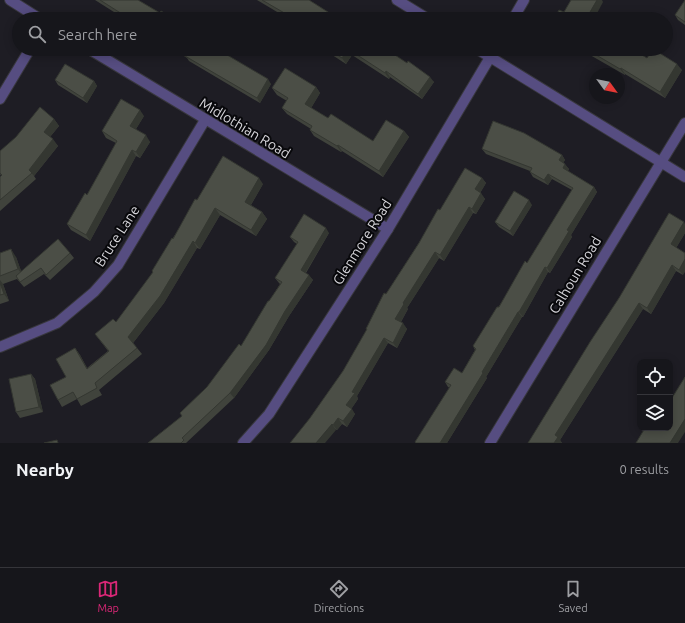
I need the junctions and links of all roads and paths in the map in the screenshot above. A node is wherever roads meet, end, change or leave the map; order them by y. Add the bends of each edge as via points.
1 (10, 0) edge
2 (397, 0) edge
3 (524, 0) edge
4 (29, 12) edge
5 (417, 12) edge
6 (516, 12) edge
7 (26, 56) edge
8 (100, 56) edge
9 (491, 56) edge
10 (498, 56) edge
11 (0, 99) edge
12 (204, 120) junction
13 (685, 123) edge
14 (660, 162) junction
15 (685, 177) edge
16 (388, 229) junction
17 (0, 347) edge
18 (243, 443) edge
19 (490, 443) edge

1 - 4 street
2 - 5 street
3 - 6 street
7 - 11 street
8 - 12 street, Midlothian Road
9 - 16 street, Glenmore Road
10 - 14 street
12 - 16 street, Midlothian Road
12 - 17 street, Bruce Lane via 118,265 94,292 57,323
13 - 14 street, Calhoun Road
14 - 15 street
14 - 19 street, Calhoun Road
16 - 18 street, Glenmore Road via 269,414

